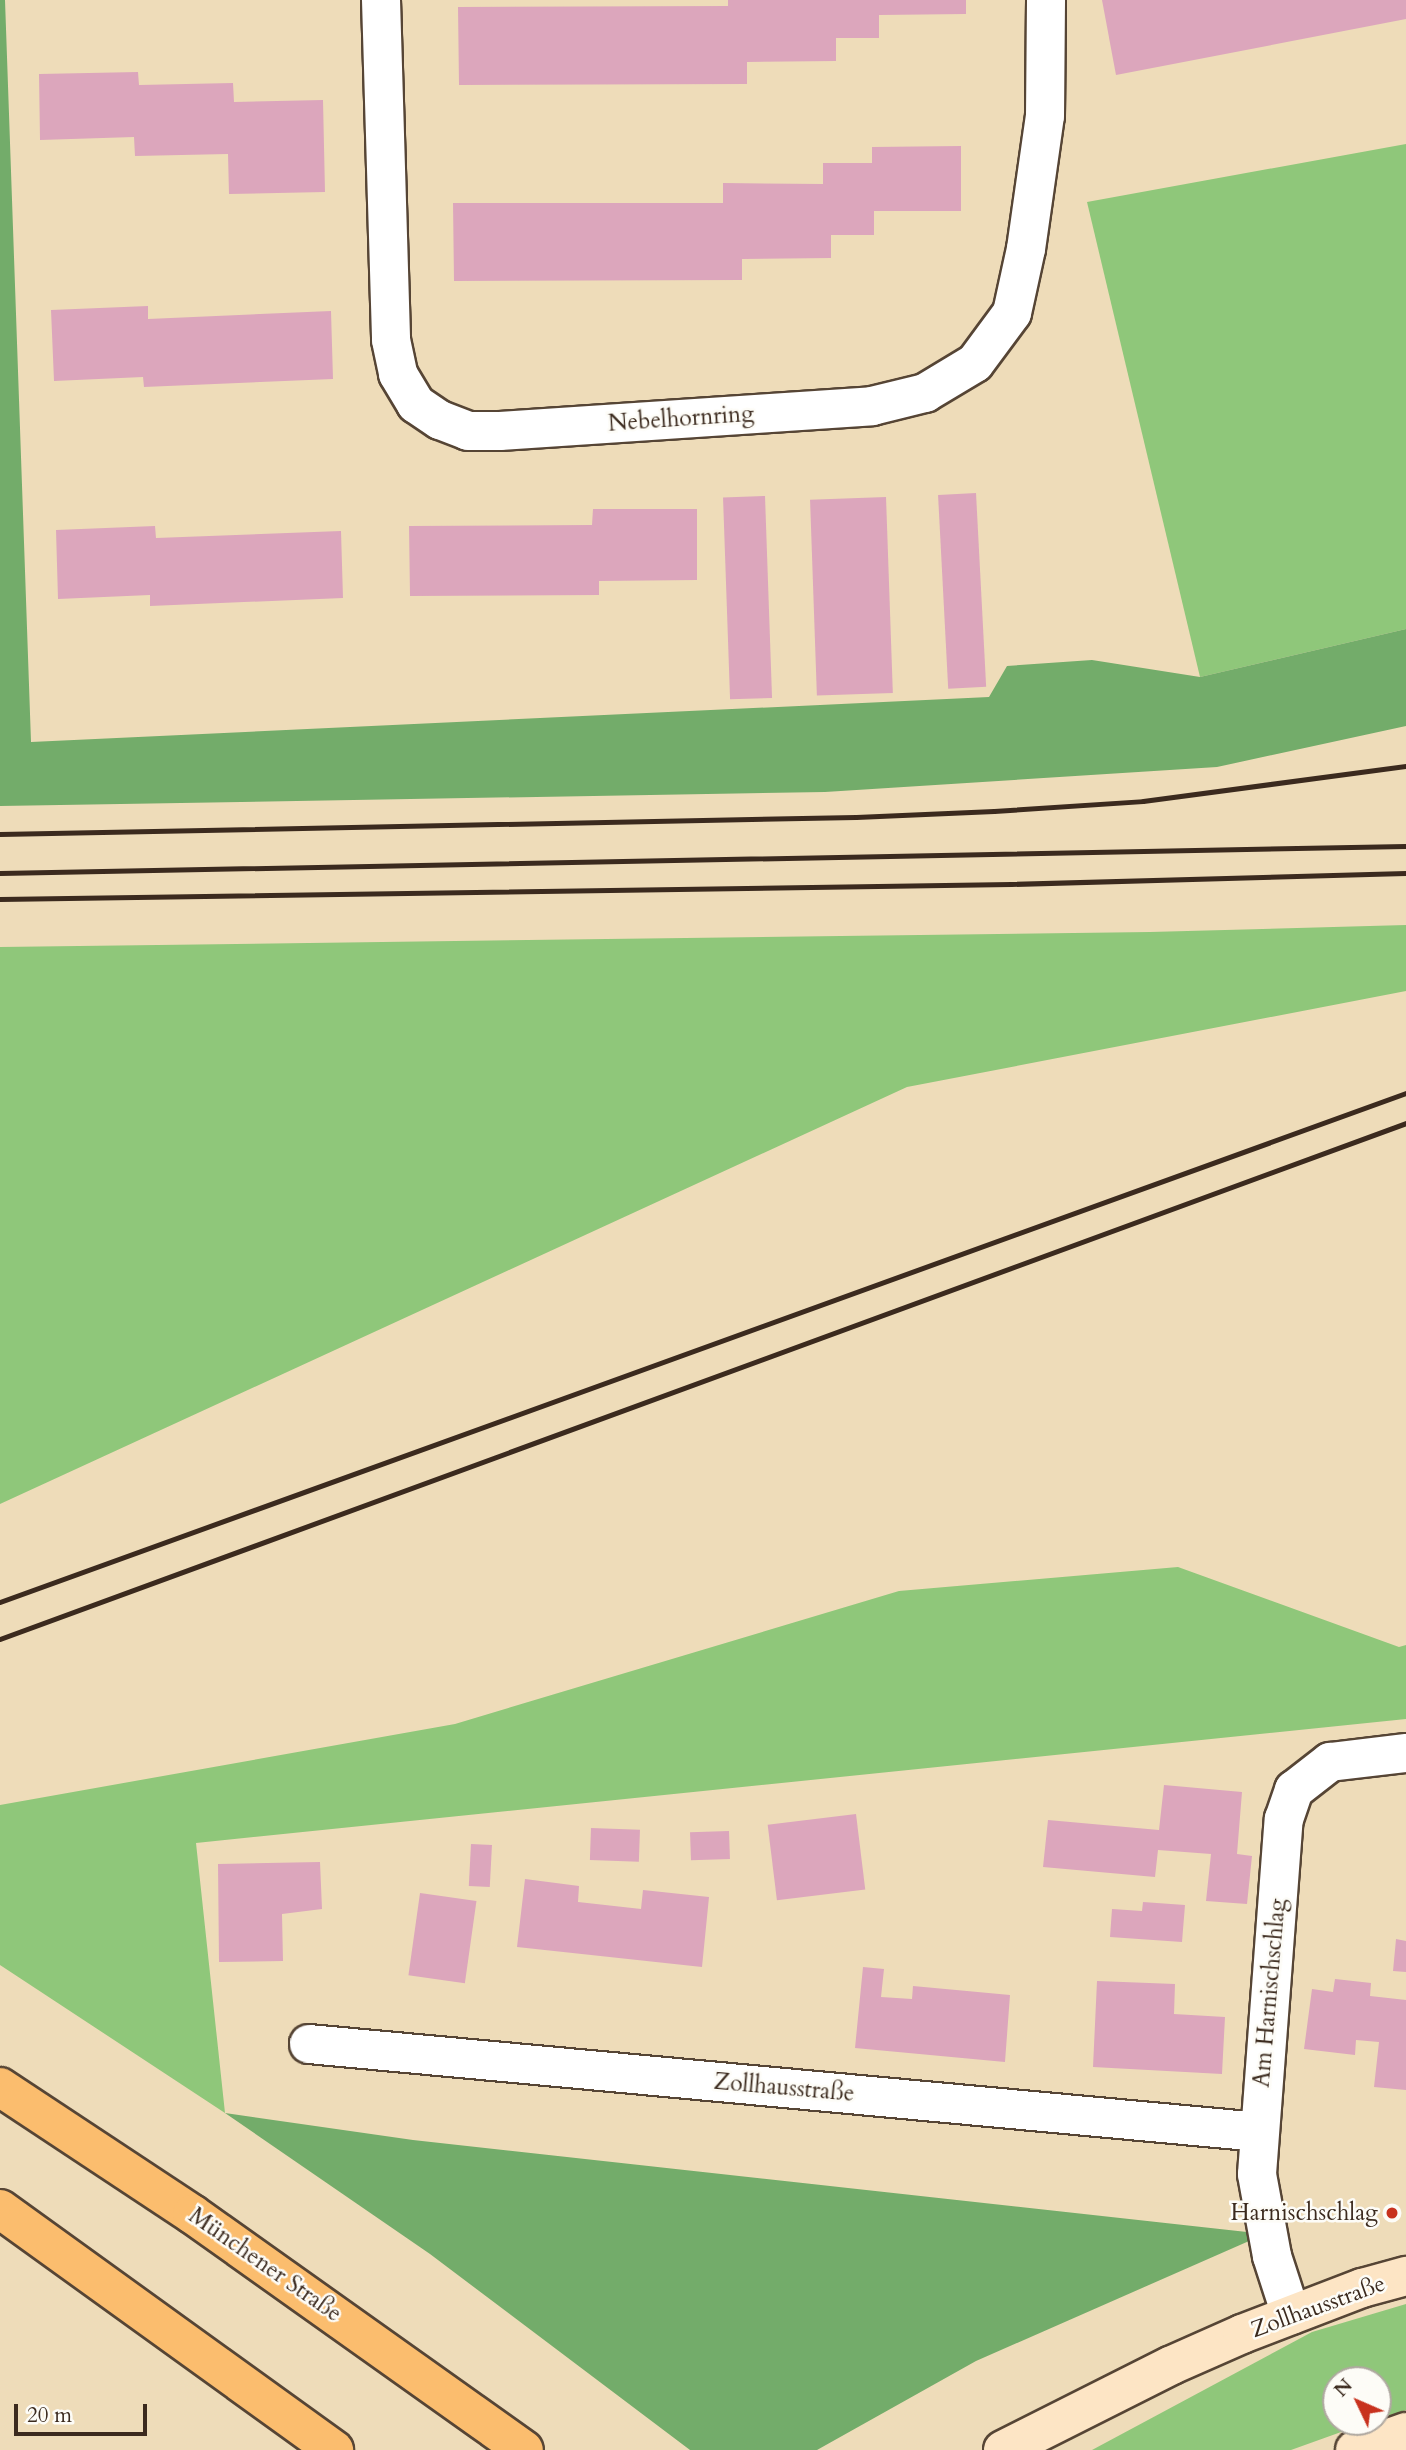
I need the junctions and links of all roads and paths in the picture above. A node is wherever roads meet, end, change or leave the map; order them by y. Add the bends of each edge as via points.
1 (381, 0) edge
2 (1045, 0) edge
3 (1406, 1753) edge
4 (309, 2044) dead end
5 (0, 2087) edge
6 (1259, 2132) junction
7 (0, 2209) edge
8 (1406, 2276) edge
9 (1291, 2315) junction
10 (1406, 2432) edge
11 (334, 2450) edge
12 (524, 2450) edge
13 (1003, 2450) edge
14 (1355, 2450) edge

1 - 2 street, Nebelhornring via 391,340 398,374 416,404 468,431 872,406 925,393 975,363 1012,313 1026,249 1045,116
3 - 6 street, Am Harnischschlag via 1330,1762 1294,1790 1284,1819
4 - 6 street, Zollhausstraße
5 - 12 main road, Münchener Straße via 192,2214
6 - 9 street, Am Harnischschlag via 1257,2174 1262,2212
7 - 11 main road
8 - 9 main road, Zollhausstraße
9 - 13 main road, Zollhausstraße via 1172,2365
10 - 14 main road

